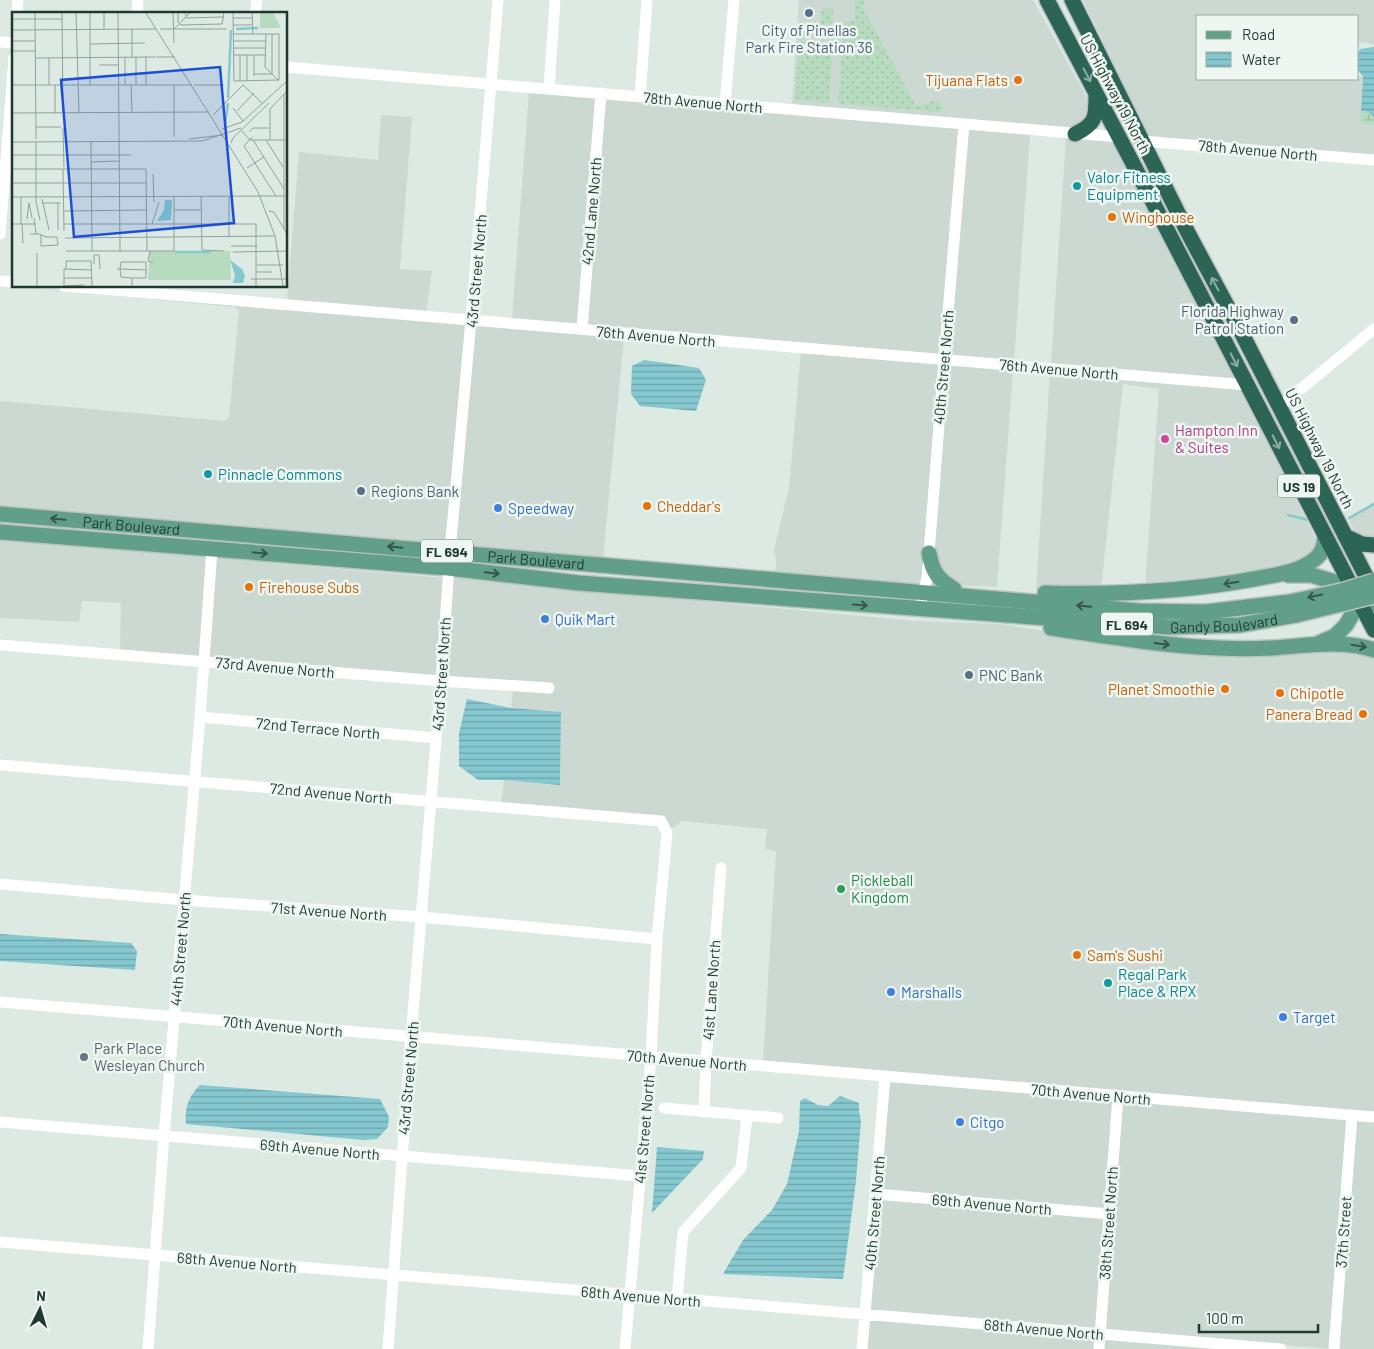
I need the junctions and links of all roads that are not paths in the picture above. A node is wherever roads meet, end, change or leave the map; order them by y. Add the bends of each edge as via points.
1 (498, 0) edge
2 (556, 0) edge
3 (647, 0) edge
4 (734, 0) edge
5 (1047, 0) edge
6 (1072, 0) edge
7 (288, 67) edge
8 (12, 83) edge
9 (491, 84) junction
10 (549, 89) junction
11 (601, 93) junction
12 (640, 97) junction
13 (1100, 101) junction
14 (725, 104) junction
15 (964, 124) junction
16 (1075, 134) junction
17 (1119, 137) junction
18 (1142, 141) junction
19 (1374, 160) edge
20 (1187, 231) junction
21 (0, 234) edge
22 (111, 288) edge
23 (134, 289) edge
24 (472, 320) junction
25 (1374, 329) edge
26 (582, 330) junction
27 (944, 360) junction
28 (1247, 385) junction
29 (1279, 408) junction
30 (0, 514) edge
31 (194, 530) junction
32 (0, 532) edge
33 (254, 535) junction
34 (1325, 536) junction
35 (1346, 536) junction
36 (150, 544) junction
37 (1374, 546) edge
38 (212, 549) junction
39 (450, 551) junction
40 (929, 553) junction
41 (448, 568) junction
42 (682, 572) junction
43 (1279, 574) junction
44 (579, 583) junction
45 (817, 583) junction
46 (954, 589) junction
47 (1367, 590) edge
48 (684, 591) junction
49 (923, 592) junction
50 (1293, 608) junction
51 (921, 610) junction
52 (958, 612) junction
53 (1371, 625) edge
54 (1318, 644) junction
55 (0, 645) edge
56 (1374, 650) edge
57 (204, 662) junction
58 (441, 681) junction
59 (550, 688) dead end
60 (200, 717) junction
61 (436, 738) junction
62 (0, 765) edge
63 (194, 782) junction
64 (431, 802) junction
65 (661, 821) joint
66 (721, 868) dead end
67 (0, 884) edge
68 (184, 900) junction
69 (421, 917) junction
70 (657, 939) junction
71 (0, 1002) edge
72 (174, 1017) junction
73 (411, 1037) junction
74 (651, 1057) junction
75 (706, 1061) junction
76 (885, 1077) junction
77 (1118, 1096) junction
78 (664, 1108) dead end
79 (704, 1112) junction
80 (747, 1116) junction
81 (1352, 1116) junction
82 (778, 1118) dead end
83 (1374, 1118) edge
84 (0, 1122) edge
85 (164, 1136) junction
86 (402, 1156) junction
87 (640, 1176) junction
88 (876, 1194) junction
89 (1109, 1214) junction
90 (0, 1242) edge
91 (155, 1255) junction
92 (393, 1275) junction
93 (630, 1295) junction
94 (677, 1299) junction
95 (865, 1314) junction
96 (1100, 1334) junction
97 (148, 1349) edge
98 (388, 1349) edge
99 (625, 1349) edge
100 (862, 1349) edge
101 (1098, 1349) edge
102 (1281, 1349) edge
103 (1334, 1349) edge

1 - 9 street, 43rd Street North
2 - 10 street
3 - 12 street
4 - 14 street
5 -> 13 highway, US Highway 19 North / US 19
6 - 18 highway, US Highway 19 North / US 19
7 - 9 street, 78th Avenue North
8 - 21 street
9 - 10 street, 78th Avenue North
9 - 24 street, 43rd Street North
10 - 11 street, 78th Avenue North
11 - 12 street, 78th Avenue North
11 - 26 street, 42nd Lane North
12 - 14 street, 78th Avenue North
13 - 16 highway via 1091,123
13 - 17 highway, US Highway 19 North / US 19
13 - 18 highway
14 - 15 street, 78th Avenue North
15 - 16 street, 78th Avenue North
15 - 27 street, 40th Street North
16 - 17 street, 78th Avenue North
17 - 20 highway via 1135,146 1176,223
17 -> 28 highway, US Highway 19 North / US 19
18 - 19 street, 78th Avenue North
18 - 20 highway, US Highway 19 North / US 19
29 -> 20 highway, US Highway 19 North / US 19
22 - 23 street, 76th Avenue North
23 - 24 street, 76th Avenue North
24 - 26 street, 76th Avenue North
24 - 39 street, 43rd Street North
25 - 29 street
26 - 27 street, 76th Avenue North
27 - 28 street, 76th Avenue North
27 - 40 street, 40th Street North
28 -> 34 highway, US Highway 19 North / US 19
29 - 35 highway, US Highway 19 North / US 19
31 -> 30 main road, Park Boulevard / FL 694
31 - 33 main road, Park Boulevard / FL 694
31 - 36 main road via 184,537 164,538
32 - 36 main road, Park Boulevard / FL 694
33 - 38 main road via 245,540 222,541
39 -> 33 main road, Park Boulevard / FL 694
34 - 43 main road via 1323,549 1316,559
34 - 47 highway, US Highway 19 North / US 19
35 - 37 highway
35 - 47 highway, US Highway 19 North / US 19
36 - 38 main road, Park Boulevard / FL 694
38 -> 41 main road, Park Boulevard / FL 694
38 - 57 street, 44th Street North
39 - 41 street, 43rd Street North
39 - 42 main road, Park Boulevard / FL 694
40 - 46 main road via 935,573
40 - 49 street, 40th Street North
41 -> 44 main road, Park Boulevard / FL 694
41 - 58 street, 43rd Street North
42 - 44 main road via 682,576 674,579 613,574
42 - 45 main road, Park Boulevard / FL 694
43 -> 46 main road via 1188,590 1127,593
43 - 47 main road via 1311,576
44 - 48 main road, Park Boulevard / FL 694
45 - 48 main road via 794,589 701,581 687,585
45 - 49 main road, Park Boulevard / FL 694
46 - 49 main road via 938,588
47 - 50 main road, Gandy Boulevard / FL 694, bridge
47 - 53 highway
47 - 54 main road via 1346,625 1335,636
48 -> 51 main road, Park Boulevard / FL 694
50 -> 49 main road, Gandy Boulevard / FL 694 via 1139,611
49 - 51 street, 40th Street North
50 - 52 main road, Gandy Boulevard / FL 694 via 1240,625 1168,627
51 - 52 main road, Gandy Boulevard / FL 694
52 -> 54 main road via 1173,645 1269,648
54 -> 56 main road via 1360,645
55 - 57 street, 73rd Avenue North
57 - 58 street, 73rd Avenue North
57 - 60 street, 44th Street North
58 - 59 street, 73rd Avenue North
58 - 61 street, 43rd Street North
60 - 61 street, 72nd Terrace North
60 - 63 street, 44th Street North
61 - 64 street, 43rd Street North
62 - 63 street, 72nd Avenue North
63 - 64 street, 72nd Avenue North
63 - 68 street, 44th Street North
64 - 65 street, 72nd Avenue North
64 - 69 street, 43rd Street North
65 - 70 street, 41st Street North via 667,833
66 - 75 street, 41st Lane North
67 - 68 street, 71st Avenue North
68 - 69 street, 71st Avenue North
68 - 72 street, 44th Street North
69 - 70 street, 71st Avenue North
69 - 73 street, 43rd Street North
70 - 74 street, 41st Street North
71 - 72 street, 70th Avenue North
72 - 73 street, 70th Avenue North
72 - 85 street, 44th Street North
73 - 74 street, 70th Avenue North
73 - 86 street, 43rd Street North
74 - 75 street, 70th Avenue North
74 - 87 street, 41st Street North
75 - 76 street, 70th Avenue North
75 - 79 street, 41st Lane North
76 - 77 street, 70th Avenue North
76 - 88 street, 40th Street North
77 - 81 street, 70th Avenue North
77 - 89 street, 38th Street North
78 - 79 street
79 - 80 street
80 - 82 street
80 - 94 street via 741,1168 683,1232
81 - 83 street, 70th Avenue North
81 - 103 street, 37th Street
84 - 85 street, 69th Avenue North
85 - 86 street, 69th Avenue North
85 - 91 street, 44th Street North
86 - 87 street, 69th Avenue North
86 - 92 street, 43rd Street North
87 - 93 street, 41st Street North
88 - 89 street, 69th Avenue North
88 - 95 street, 40th Street North
89 - 96 street, 38th Street North
90 - 91 street, 68th Avenue North
91 - 92 street, 68th Avenue North
91 - 97 street, 44th Street North
92 - 93 street, 68th Avenue North
92 - 98 street, 43rd Street North
93 - 94 street, 68th Avenue North
93 - 99 street, 41st Street North
94 - 95 street, 68th Avenue North
95 - 96 street, 68th Avenue North
95 - 100 street, 40th Street North
96 - 101 street, 38th Street North
96 - 102 street, 68th Avenue North

